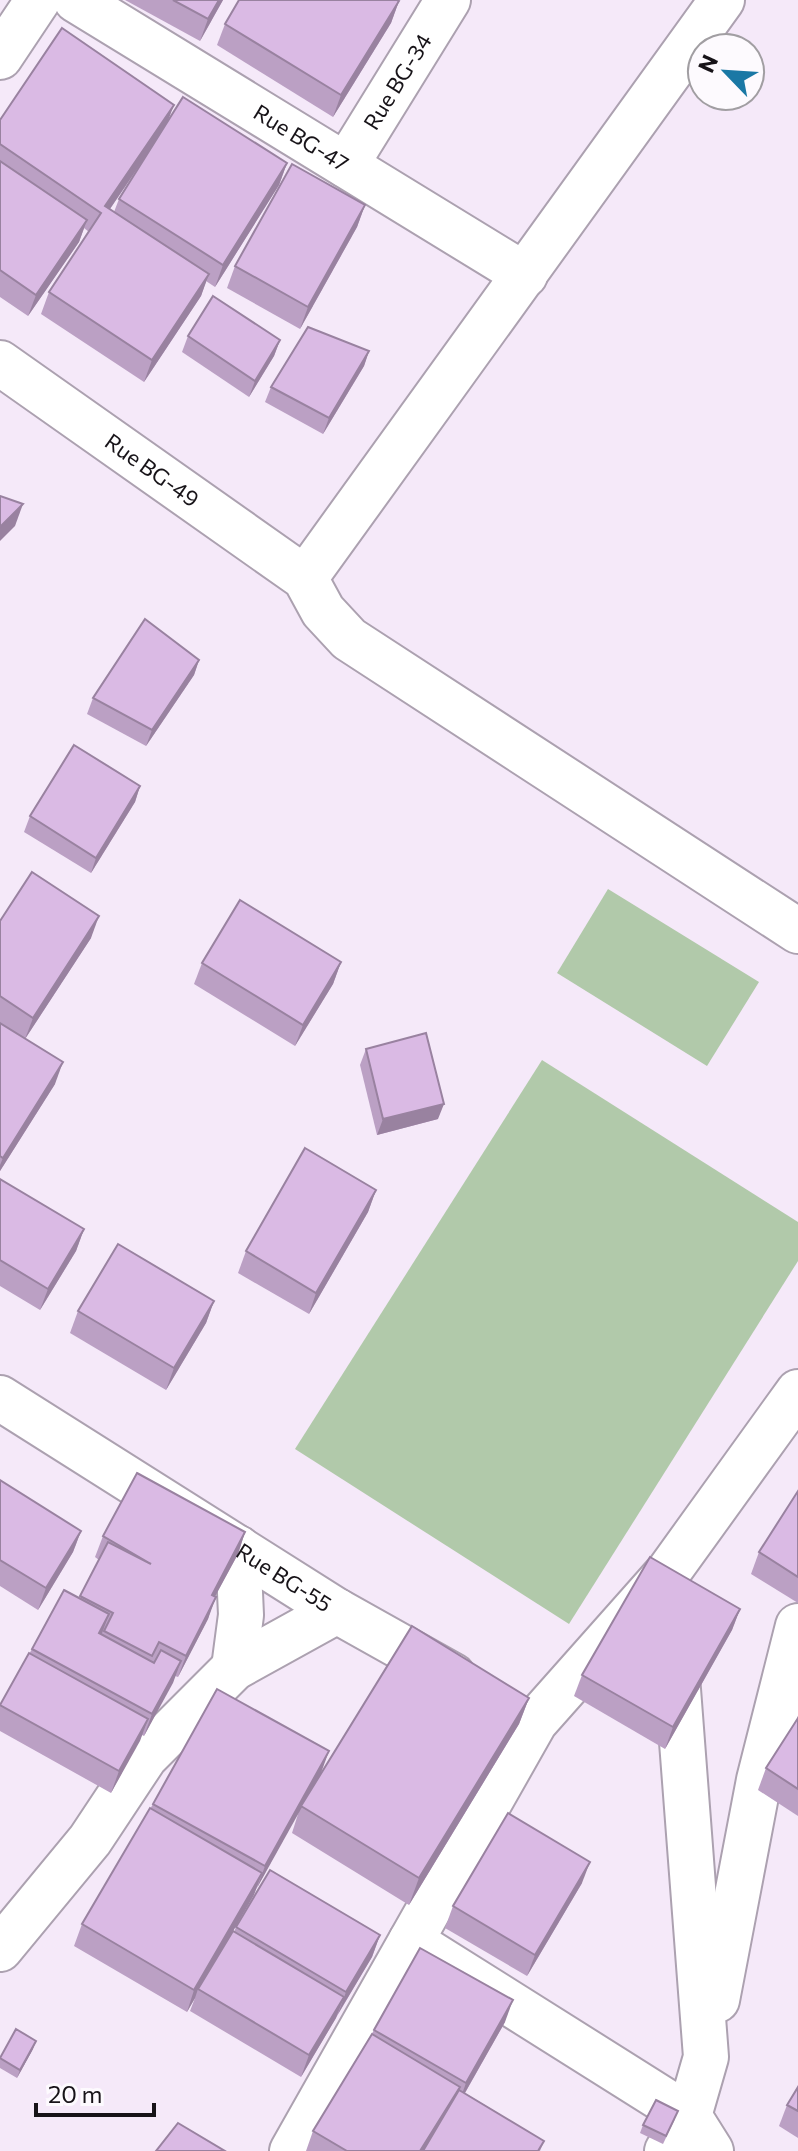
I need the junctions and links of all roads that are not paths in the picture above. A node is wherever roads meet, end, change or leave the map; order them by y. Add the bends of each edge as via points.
1 (38, 0) edge
2 (76, 0) edge
3 (448, 0) edge
4 (722, 0) edge
5 (0, 57) edge
6 (346, 165) junction
7 (525, 275) junction
8 (0, 363) edge
9 (305, 578) junction
10 (798, 931) edge
11 (798, 1392) edge
12 (0, 1398) edge
13 (238, 1548) junction
14 (669, 1571) junction
15 (337, 1611) junction
16 (798, 1626) edge
17 (234, 1668) junction
18 (535, 1722) junction
19 (411, 1941) junction
20 (0, 1949) edge
21 (706, 2057) junction
22 (689, 2139) edge
23 (292, 2151) edge

1 - 5 street
2 - 6 street, Rue BG-47
3 - 6 street, Rue BG-34
4 - 7 street
6 - 7 street, Rue BG-47
7 - 9 street
8 - 9 street, Rue BG-49
9 - 10 street via 323,611 349,639
11 - 14 street
12 - 13 street, Rue BG-55
13 - 15 street, Rue BG-55
13 - 17 street via 241,1615
14 - 18 street
14 - 21 street
15 - 17 street
15 - 18 street, Rue BG-55
16 - 21 street via 759,1780
17 - 20 street via 145,1757 90,1840
18 - 19 street
19 - 22 street
19 - 23 street
21 - 22 street

